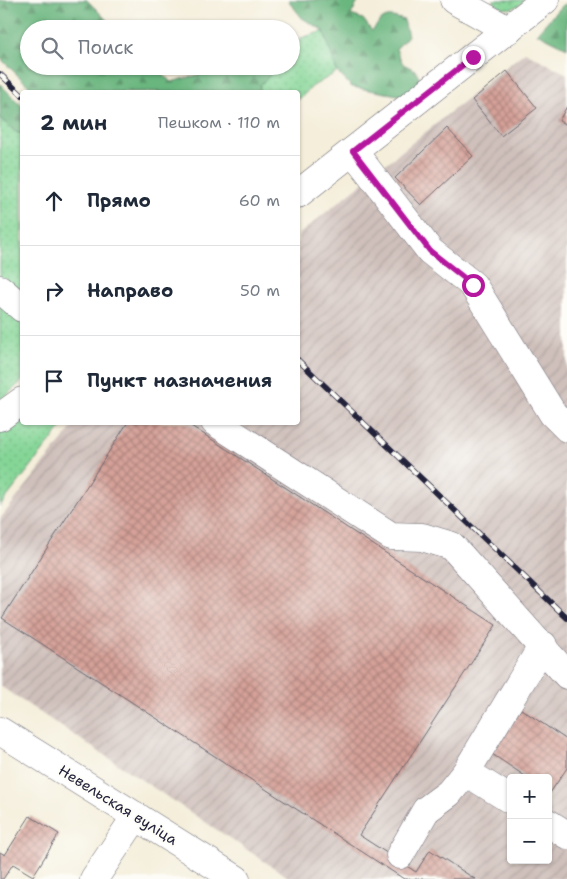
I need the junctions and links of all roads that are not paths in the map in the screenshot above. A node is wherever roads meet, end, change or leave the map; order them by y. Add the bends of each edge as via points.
1 (454, 0) edge
2 (545, 0) edge
3 (508, 30) junction
4 (353, 151) junction
5 (300, 192) edge
6 (0, 289) edge
7 (20, 306) edge
8 (20, 402) edge
9 (0, 417) edge
10 (220, 425) edge
11 (567, 428) edge
12 (543, 645) junction
13 (567, 675) edge
14 (0, 731) edge
15 (466, 772) junction
16 (507, 798) edge
17 (136, 816) junction
18 (552, 826) edge
19 (567, 835) edge
20 (400, 855) dead end
21 (94, 879) edge
22 (236, 879) edge

1 - 3 street
2 - 3 street
3 - 4 street
4 - 5 street
4 - 11 street via 430,251 473,285 553,414
6 - 7 street
8 - 9 street
10 - 12 street via 391,536 422,537 452,546
12 - 13 street
12 - 15 street
14 - 17 street, Невельская вуліца
15 - 16 street
15 - 20 street via 449,793 426,810
17 - 21 street
17 - 22 street, Невельская вуліца
18 - 19 street

